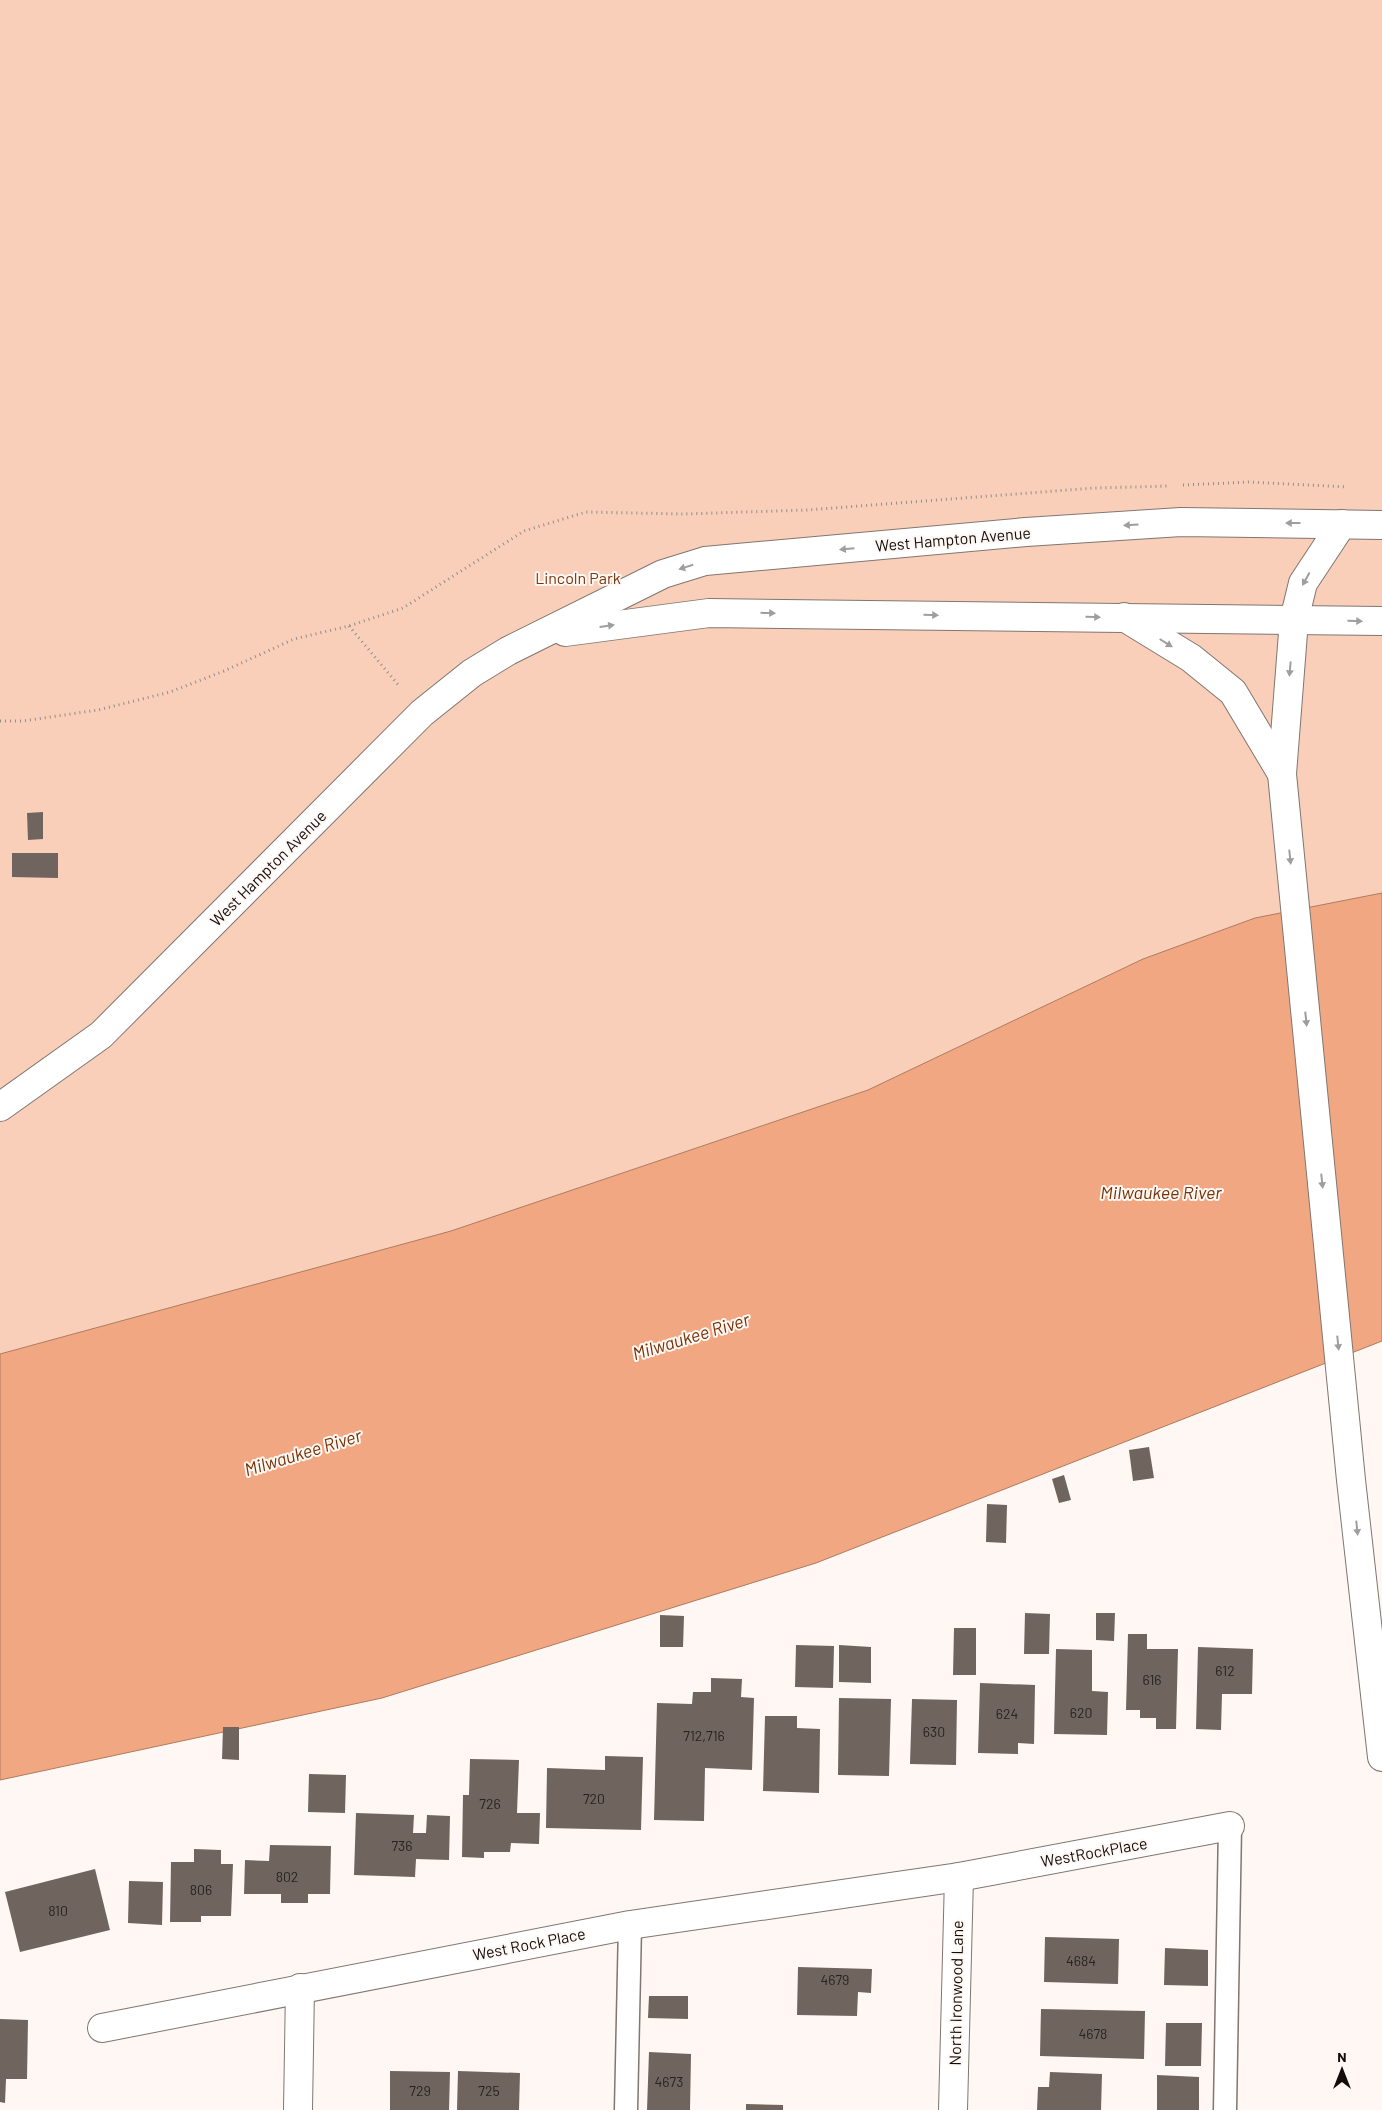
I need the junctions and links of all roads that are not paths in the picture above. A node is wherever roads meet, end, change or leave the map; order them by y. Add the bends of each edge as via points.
1 (1342, 524) junction
2 (1382, 525) edge
3 (1124, 617) junction
4 (1294, 620) junction
5 (1382, 621) edge
6 (541, 635) junction
7 (1282, 774) junction
8 (0, 1107) edge
9 (1382, 1757) edge
10 (1230, 1826) joint
11 (959, 1877) junction
12 (630, 1925) junction
13 (300, 1988) junction
14 (102, 2028) dead end
15 (298, 2110) edge
16 (626, 2110) edge
17 (953, 2110) edge
18 (1225, 2110) edge

1 - 2 main road, West Hampton Avenue
1 -> 4 main road via 1303,583
1 -> 6 main road, West Hampton Avenue via 1181,522 1026,532 705,561 663,574
3 - 4 main road, West Hampton Avenue
6 -> 3 main road, West Hampton Avenue via 709,613
3 -> 7 main road via 1191,658 1233,692
4 -> 5 main road, West Hampton Avenue
4 -> 7 main road
6 - 8 main road, West Hampton Avenue via 472,673 422,713 101,1035
7 -> 9 main road via 1351,1480
10 - 11 main road, WestRockPlace
10 - 18 lane
11 - 12 main road, West Rock Place
11 - 17 main road, North Ironwood Lane
12 - 13 main road, West Rock Place
12 - 16 lane
13 - 14 main road, West Rock Place
13 - 15 main road

